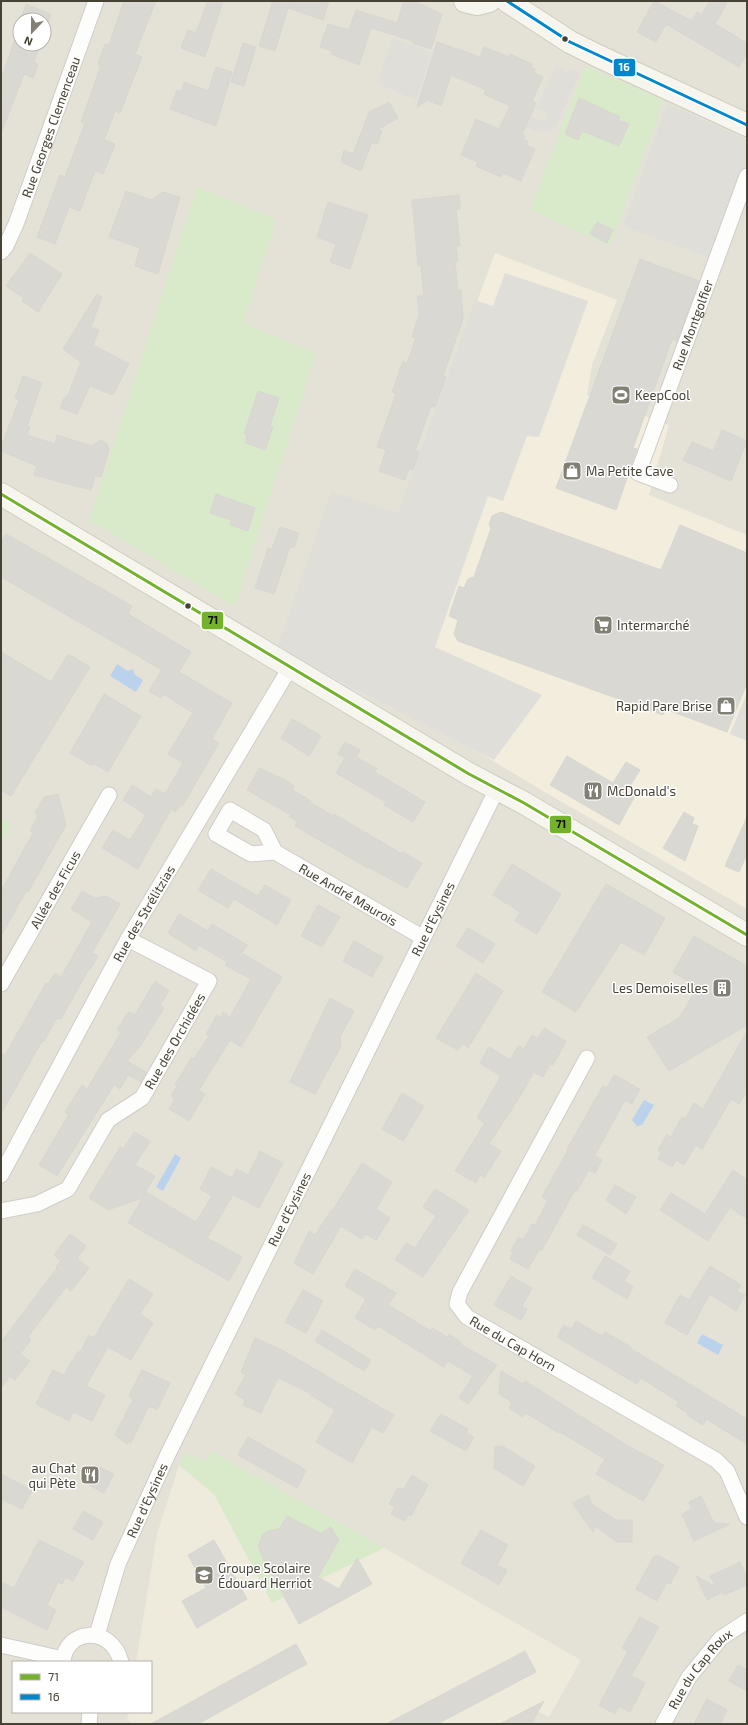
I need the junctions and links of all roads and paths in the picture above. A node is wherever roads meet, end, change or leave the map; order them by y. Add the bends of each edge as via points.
1 (96, 1) edge
2 (465, 1) edge
3 (489, 1) edge
4 (507, 1) edge
5 (747, 125) edge
6 (747, 176) edge
7 (1, 252) edge
8 (670, 485) dead end
9 (1, 494) edge
10 (291, 666) junction
11 (496, 789) junction
12 (109, 795) dead end
13 (275, 852) dead end
14 (747, 935) edge
15 (422, 937) junction
16 (128, 939) junction
17 (1, 984) edge
18 (587, 1058) dead end
19 (3, 1168) edge
20 (1, 1211) edge
21 (747, 1517) edge
22 (747, 1621) edge
23 (97, 1635) junction
24 (1, 1646) edge
25 (63, 1660) edge
26 (121, 1661) edge
27 (90, 1713) edge
28 (89, 1724) edge
29 (663, 1724) edge

1 - 7 street, Rue Georges Clemenceau via 16,224
2 - 3 main road via 477,4
4 - 5 main road via 570,42
6 - 8 street, Rue Montgolfier via 638,473
9 - 10 main road
10 - 11 main road
10 - 16 street, Rue des Strélitzias
11 - 14 main road
11 - 15 street, Rue d'Eysines
12 - 17 street, Allée des Ficus
13 - 15 street, Rue André Maurois
15 - 23 street, Rue d'Eysines via 168,1454 118,1564
16 - 19 street, Rue des Strélitzias
16 - 20 street, Rue des Orchidées via 209,981 142,1098 108,1120 68,1189 36,1204
18 - 21 street, Rue du Cap Horn via 460,1292 457,1304 467,1317 716,1460 726,1472
22 - 29 street, Rue du Cap Roux via 721,1638 688,1677
23 - 25 street via 88,1635 72,1643 66,1650
23 - 26 street via 114,1645
24 - 25 street
27 - 28 street

